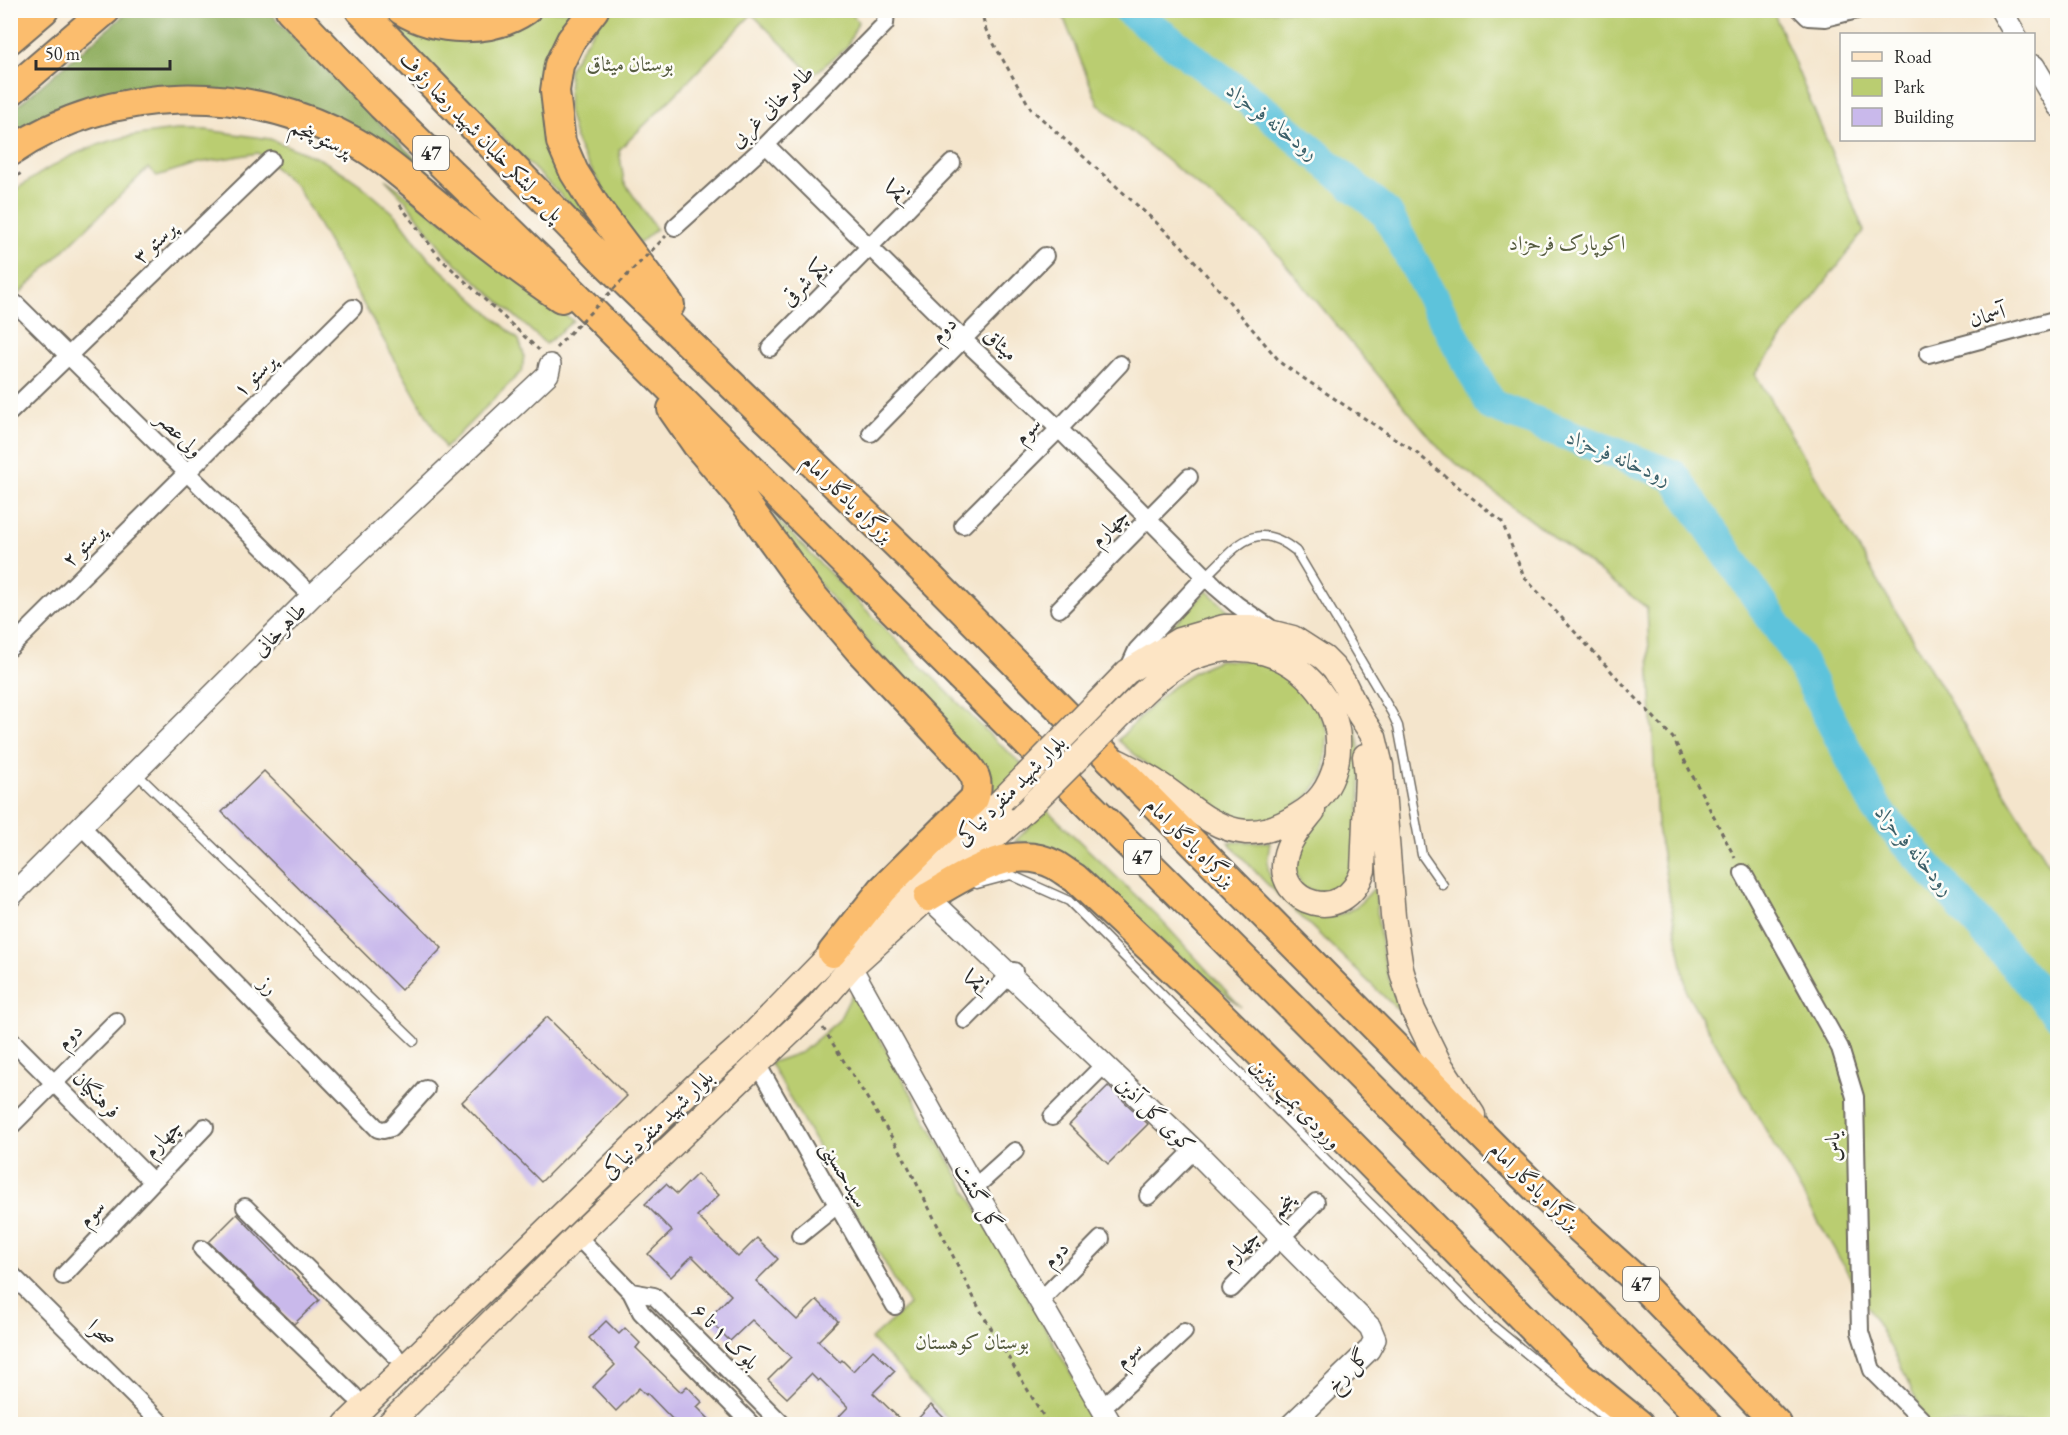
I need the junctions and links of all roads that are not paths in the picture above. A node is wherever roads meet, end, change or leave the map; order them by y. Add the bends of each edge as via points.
1 (44, 10) edge
2 (106, 10) edge
3 (290, 10) edge
4 (360, 10) edge
5 (401, 10) edge
6 (526, 10) edge
7 (594, 10) edge
8 (886, 10) edge
9 (1801, 10) edge
10 (1857, 10) edge
11 (2001, 10) edge
12 (2014, 33) edge
13 (10, 39) edge
14 (2035, 68) edge
15 (10, 93) edge
16 (2058, 106) edge
17 (766, 145) junction
18 (271, 160) dead end
19 (18, 161) edge
20 (952, 163) dead end
21 (671, 231) road end
22 (871, 248) junction
23 (1045, 256) dead end
24 (604, 261) joint
25 (16, 304) dead end
26 (354, 308) dead end
27 (2058, 319) edge
28 (964, 340) junction
29 (627, 346) junction
30 (770, 348) dead end
31 (1928, 354) dead end
32 (68, 356) junction
33 (549, 361) road end
34 (1120, 364) dead end
35 (722, 374) junction
36 (10, 412) edge
37 (1059, 429) junction
38 (871, 433) dead end
39 (187, 473) junction
40 (1190, 477) dead end
41 (1149, 520) junction
42 (963, 525) dead end
43 (1206, 576) junction
44 (312, 596) junction
45 (1059, 609) dead end
46 (1277, 632) junction
47 (10, 648) edge
48 (1127, 672) junction
49 (1359, 714) junction
50 (1107, 756) junction
51 (136, 772) junction
52 (1321, 799) junction
53 (82, 826) junction
54 (1743, 873) road end
55 (1443, 885) dead end
56 (969, 886) dead end
57 (959, 889) dead end
58 (10, 897) edge
59 (928, 897) junction
60 (841, 960) junction
61 (1012, 973) junction
62 (965, 1020) dead end
63 (116, 1021) dead end
64 (10, 1039) edge
65 (414, 1041) dead end
66 (757, 1064) junction
67 (1104, 1065) junction
68 (54, 1083) junction
69 (696, 1085) junction
70 (426, 1089) dead end
71 (1052, 1117) dead end
72 (10, 1127) edge
73 (205, 1127) dead end
74 (1194, 1150) junction
75 (1015, 1151) dead end
76 (1498, 1151) junction
77 (152, 1181) junction
78 (974, 1188) junction
79 (1148, 1196) dead end
80 (1316, 1202) dead end
81 (837, 1205) junction
82 (245, 1207) dead end
83 (800, 1235) dead end
84 (577, 1236) junction
85 (1101, 1239) dead end
86 (1281, 1239) junction
87 (202, 1249) dead end
88 (10, 1273) edge
89 (63, 1276) dead end
90 (1230, 1289) dead end
91 (632, 1292) junction
92 (1040, 1301) junction
93 (895, 1306) dead end
94 (1184, 1332) dead end
95 (1375, 1339) joint
96 (395, 1355) junction
97 (354, 1396) junction
98 (1107, 1416) edge
99 (400, 1421) edge
100 (162, 1425) edge
101 (327, 1425) edge
102 (346, 1425) edge
103 (751, 1425) edge
104 (782, 1425) edge
105 (1292, 1425) edge
106 (1612, 1425) edge
107 (1639, 1425) edge
108 (1707, 1425) edge
109 (1777, 1425) edge
110 (1926, 1425) edge

1 - 13 highway
2 - 15 highway
3 - 29 highway, 47 via 382,106
4 - 24 highway, پل سرلشکر خلبان شهید رضا رئوف / 47
5 - 6 highway via 439,25 472,27 495,23
7 - 35 highway via 571,40 559,65 555,91 561,142 596,207
8 - 17 street, طاهرخانی غربی via 885,24
9 - 10 street via 1808,17 1825,18
11 - 12 street
14 - 16 street
17 - 21 street, طاهرخانی غربی
17 - 22 street, میثاق
18 - 32 street, پرستو ۳
19 - 29 highway via 49,129 120,105 191,97 243,101 284,111 326,127 381,159 510,263
20 - 22 street, یکم
22 - 28 street, میثاق
22 - 30 street, یکم شرقی
23 - 28 street, دوم
24 - 35 highway, بزرگراه یادگار امام / 47
25 - 32 street, ولی‌عصر
26 - 39 street, پرستو ۱
27 - 31 street, آسمان
28 - 37 street, میثاق
28 - 38 street, دوم
29 - 60 highway via 811,594 976,776 978,790 974,799 882,890
29 - 108 highway, 47
32 - 36 street, پرستو ۳
32 - 39 street, ولی‌عصر
33 - 44 street, طاهرخانی via 548,374
34 - 37 street, سوم
35 - 50 highway, بزرگراه یادگار امام / 47
37 - 41 street, میثاق
37 - 42 street, سوم
39 - 44 street, ولی‌عصر
39 - 47 street, پرستو ۲
40 - 41 street, چهارم
41 - 43 street, میثاق
41 - 45 street, چهارم
43 - 46 street, میثاق via 1237,605
43 - 48 street via 1137,650
43 - 55 lane via 1247,538 1272,537 1296,551 1398,726 1422,855
44 - 51 street, طاهرخانی
46 - 48 main road, بلوار شهید منفرد نیاکی via 1224,627 1200,633 1179,640
46 - 49 main road, بلوار شهید منفرد نیاکی via 1324,658 1344,683
48 - 60 main road, بلوار شهید منفرد نیاکی, bridge
49 - 52 main road via 1367,775 1363,870 1354,890 1328,904 1308,902 1296,893 1284,868 1292,839
49 - 76 main road, بلوار شهید منفرد نیاکی via 1374,737 1381,766 1393,916 1401,969 1413,1010 1439,1063
50 - 52 main road, بلوار شهید منفرد نیاکی via 1159,783 1205,819 1244,832 1278,827
50 - 76 highway, بزرگراه یادگار امام / 47
51 - 53 street, طاهرخانی
51 - 65 lane
52 - 59 main road, بلوار شهید منفرد نیاکی, bridge via 1333,776 1339,741 1328,704 1316,685 1276,656 1243,649 1219,650 1189,660 1158,679 1034,802
53 - 58 street, طاهرخانی
53 - 70 street, رز via 378,1129 391,1128
54 - 110 street, یاس via 1840,1048 1855,1097 1860,1332 1872,1370
56 - 106 lane, ورودی پمپ بنزین via 1011,875 1069,901 1487,1321
57 - 59 lane
59 - 60 main road, بلوار شهید منفرد نیاکی
59 - 61 street, کوی گل آذین
59 - 107 highway via 981,867 1005,859 1034,858 1075,878 1212,1006 1579,1375
60 - 66 main road, بلوار شهید منفرد نیاکی via 813,1011
60 - 69 main road, بلوار شهید منفرد نیاکی
60 - 78 street, گل گشت
61 - 62 street, یکم
61 - 67 street, کوی گل آذین
63 - 68 street, دوم
64 - 68 street, فرهنگیان
66 - 81 street, سیدحسینی
66 - 84 main road, بلوار شهید منفرد نیاکی
67 - 71 street
67 - 74 street, کوی گل آذین
68 - 72 street
68 - 77 street, فرهنگیان
69 - 96 main road via 630,1127
69 - 102 main road, بلوار شهید منفرد نیاکی
73 - 77 street, چهارم
74 - 79 street
74 - 86 street, کوی گل آذین
75 - 78 street
76 - 109 highway, بزرگراه یادگار امام / 47 via 1642,1285
77 - 89 street, سوم
78 - 92 street, گل گشت
80 - 86 street, پنجم
81 - 83 street
81 - 93 street, سیدحسینی
82 - 96 street
84 - 91 street
84 - 99 main road, بلوار شهید منفرد نیاکی
85 - 92 street, دوم
86 - 90 street, چهارم
86 - 95 street, کوی گل آذین via 1370,1327
87 - 97 street
88 - 100 street, صحرا
91 - 103 street via 641,1312
91 - 104 street, بلوک ۱ تا ۶ via 654,1296
92 - 98 street, گل گشت
94 - 98 street, سوم
95 - 105 street, گل رخ via 1369,1350
96 - 97 main road
97 - 101 main road

